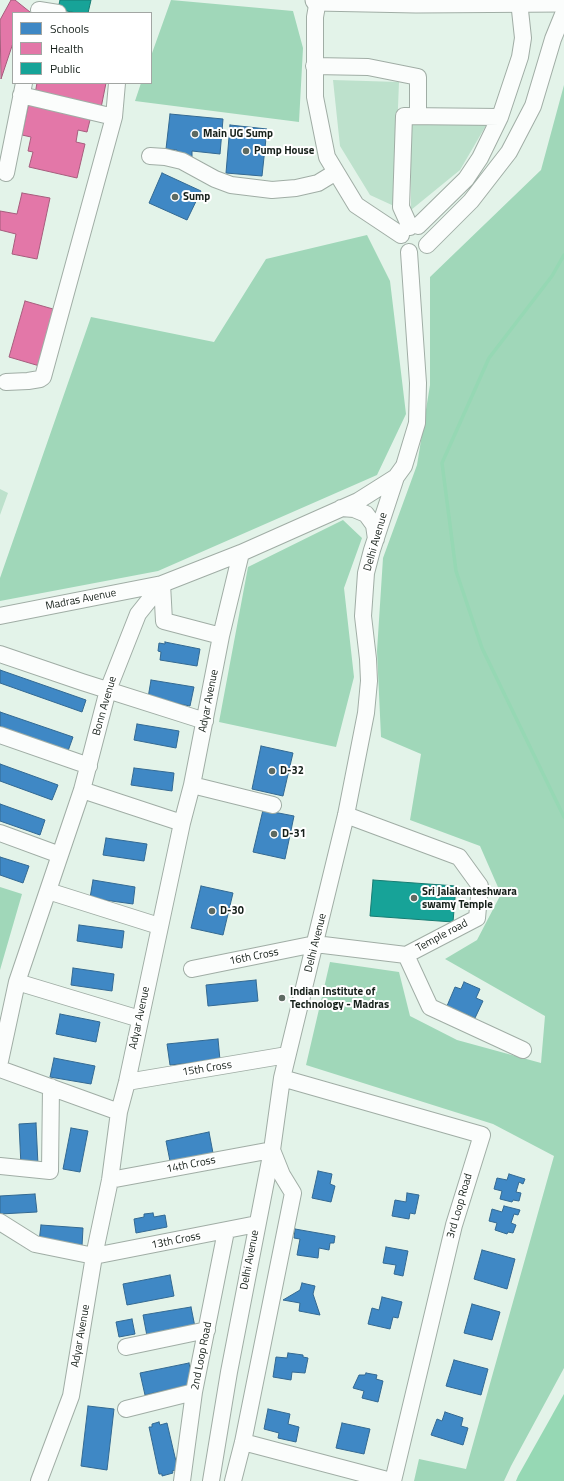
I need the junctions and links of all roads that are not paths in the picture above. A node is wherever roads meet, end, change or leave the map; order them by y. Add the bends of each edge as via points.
1 (317, 0) edge
2 (519, 1) junction
3 (564, 1) edge
4 (39, 8) edge
5 (54, 12) edge
6 (564, 12) edge
7 (314, 66) junction
8 (117, 84) edge
9 (22, 89) edge
10 (418, 116) junction
11 (114, 117) junction
12 (500, 117) junction
13 (150, 156) dead end
14 (336, 172) junction
15 (6, 173) dead end
16 (410, 229) junction
17 (427, 245) junction
18 (409, 252) junction
19 (6, 382) dead end
20 (396, 476) junction
21 (341, 508) junction
22 (376, 540) junction
23 (241, 553) junction
24 (162, 584) junction
25 (0, 616) edge
26 (221, 636) junction
27 (0, 654) edge
28 (108, 690) junction
29 (205, 721) junction
30 (0, 734) edge
31 (89, 766) junction
32 (192, 785) junction
33 (82, 790) junction
34 (273, 805) dead end
35 (346, 815) junction
36 (182, 823) junction
37 (0, 833) edge
38 (60, 855) junction
39 (48, 891) junction
40 (159, 926) junction
41 (316, 944) junction
42 (406, 955) junction
43 (192, 969) dead end
44 (17, 982) junction
45 (140, 1019) junction
46 (523, 1050) dead end
47 (287, 1055) junction
48 (0, 1061) edge
49 (0, 1069) edge
50 (282, 1078) junction
51 (127, 1082) junction
52 (51, 1087) junction
53 (119, 1112) junction
54 (272, 1150) junction
55 (0, 1166) edge
56 (110, 1180) junction
57 (0, 1222) edge
58 (257, 1224) junction
59 (226, 1231) junction
60 (94, 1256) junction
61 (207, 1330) junction
62 (126, 1346) dead end
63 (194, 1392) junction
64 (126, 1409) dead end
65 (243, 1442) junction
66 (39, 1481) edge
67 (182, 1481) edge
68 (211, 1481) edge
69 (233, 1481) edge
70 (392, 1481) edge

1 - 2 main road
1 - 7 lane via 314,17
2 - 3 main road
2 - 12 lane via 523,38 520,57
4 - 5 lane
6 - 17 lane via 553,38 533,106 508,152 471,201
7 - 10 lane via 368,67 418,77
7 - 14 lane via 316,97 327,157
8 - 11 lane
9 - 11 lane
9 - 15 lane
10 - 12 lane
10 - 16 lane via 404,116 401,207
11 - 19 lane via 43,377
12 - 16 lane via 480,158 466,179
13 - 14 lane via 182,161 231,185 272,190 318,183
14 - 16 lane via 356,205
16 - 17 lane via 426,232
16 - 18 lane via 400,239 403,247
17 - 18 lane via 418,253
18 - 20 lane via 418,383 416,423 404,466
20 - 21 lane, Bonn Avenue via 358,501
20 - 22 lane, Delhi Avenue
21 - 22 lane via 354,509 366,514 374,525
21 - 23 lane, Bonn Avenue
22 - 35 lane, Delhi Avenue via 366,573 363,616 369,681 367,705
23 - 24 lane, Bonn Avenue
23 - 26 lane, Adyar Avenue
24 - 25 lane, Madras Avenue
24 - 26 lane via 164,621
24 - 28 lane, Bonn Avenue via 138,614
26 - 29 lane, Adyar Avenue
27 - 28 lane
28 - 29 lane
28 - 31 lane, Bonn Avenue
29 - 32 lane, Adyar Avenue
30 - 31 lane
31 - 33 lane, Bonn Avenue
32 - 34 lane
32 - 36 lane, Adyar Avenue
33 - 36 lane
33 - 38 lane, Bonn Avenue
35 - 41 lane, Delhi Avenue
35 - 42 lane, Temple road via 459,857 480,886 477,918
36 - 40 lane, Adyar Avenue
37 - 38 lane
38 - 39 lane, Bonn Avenue
39 - 40 lane
39 - 44 lane, Bonn Avenue
40 - 45 lane, Adyar Avenue
41 - 42 lane, Temple road
41 - 43 lane, 16th Cross
41 - 47 lane, Delhi Avenue
42 - 46 lane via 430,1007
44 - 45 lane
44 - 48 lane, Bonn Avenue
45 - 51 lane, Adyar Avenue
47 - 50 lane, Delhi Avenue
47 - 51 lane, 15th Cross
49 - 52 lane
50 - 54 lane, Delhi Avenue
50 - 70 lane, 3rd Loop Road via 482,1135 454,1225
51 - 53 lane, Adyar Avenue
52 - 53 lane
52 - 55 lane via 50,1171
53 - 56 lane, Adyar Avenue
54 - 56 lane, 14th Cross
54 - 58 lane, Delhi Avenue
54 - 65 lane via 293,1193
56 - 60 lane, Adyar Avenue
57 - 60 lane via 35,1244
58 - 59 lane, 13th Cross
58 - 68 lane, Delhi Avenue
59 - 60 lane, 13th Cross
59 - 61 lane, 2nd Loop Road
60 - 66 lane, Adyar Avenue via 71,1396
61 - 62 lane
61 - 63 lane, 2nd Loop Road
63 - 64 lane
63 - 67 lane, 2nd Loop Road
65 - 69 lane
65 - 70 lane, 3rd Loop Road

